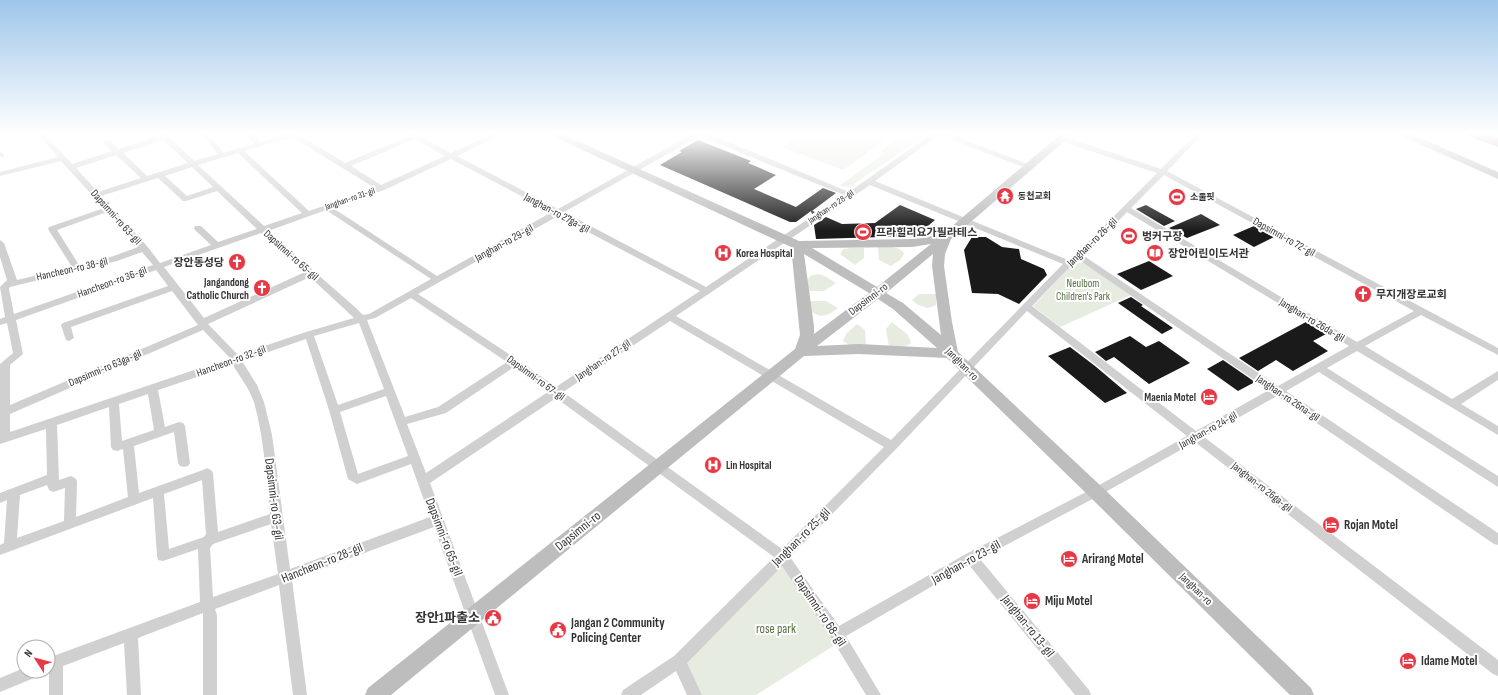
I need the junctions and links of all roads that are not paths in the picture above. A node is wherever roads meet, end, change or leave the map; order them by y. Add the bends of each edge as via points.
1 (33, 165) edge
2 (76, 165) edge
3 (131, 165) edge
4 (189, 165) edge
5 (194, 165) edge
6 (256, 165) edge
7 (432, 165) edge
8 (467, 165) edge
9 (621, 165) edge
10 (643, 165) edge
11 (778, 165) edge
12 (891, 165) edge
13 (1145, 165) edge
14 (1169, 165) edge
15 (1474, 165) edge
16 (345, 166) edge
17 (1029, 166) edge
18 (71, 167) joint
19 (633, 171) junction
20 (1163, 172) junction
21 (0, 174) edge
22 (160, 175) junction
23 (1498, 176) edge
24 (146, 180) junction
25 (868, 181) junction
26 (218, 188) junction
27 (381, 188) junction
28 (97, 195) junction
29 (850, 195) junction
30 (326, 207) junction
31 (1126, 208) junction
32 (109, 209) junction
33 (308, 213) junction
34 (558, 213) junction
35 (964, 220) junction
36 (198, 228) dead end
37 (262, 229) junction
38 (946, 236) junction
39 (783, 239) junction
40 (216, 245) junction
41 (798, 245) junction
42 (1, 246) edge
43 (144, 248) junction
44 (1079, 256) junction
45 (1069, 263) junction
46 (157, 266) junction
47 (77, 268) junction
48 (311, 273) junction
49 (438, 280) junction
50 (4, 286) edge
51 (174, 287) junction
52 (706, 291) junction
53 (877, 293) junction
54 (411, 294) junction
55 (1026, 306) junction
56 (1422, 310) junction
57 (669, 316) junction
58 (361, 319) junction
59 (5, 320) edge
60 (204, 324) junction
61 (309, 334) junction
62 (69, 338) dead end
63 (1357, 347) junction
64 (801, 351) junction
65 (1498, 352) edge
66 (951, 353) junction
67 (236, 359) junction
68 (514, 362) junction
69 (1320, 368) junction
70 (966, 369) junction
71 (1498, 375) edge
72 (770, 376) junction
73 (153, 389) junction
74 (390, 391) junction
75 (1278, 391) junction
76 (555, 392) junction
77 (114, 402) junction
78 (1452, 404) junction
79 (334, 410) junction
80 (5, 412) junction
81 (401, 422) junction
82 (51, 423) junction
83 (1498, 431) edge
84 (160, 432) junction
85 (1196, 437) junction
86 (0, 439) edge
87 (128, 443) junction
88 (892, 446) junction
89 (414, 458) junction
90 (184, 463) dead end
91 (658, 467) junction
92 (53, 478) junction
93 (423, 481) junction
94 (1498, 482) edge
95 (158, 490) junction
96 (1096, 492) junction
97 (14, 493) junction
98 (0, 498) edge
99 (134, 499) junction
100 (276, 517) junction
101 (437, 520) junction
102 (70, 525) junction
103 (1498, 540) edge
104 (208, 541) junction
105 (5, 548) edge
106 (782, 556) junction
107 (972, 558) junction
108 (284, 578) junction
109 (207, 606) junction
110 (473, 616) junction
111 (131, 634) junction
112 (837, 634) junction
113 (679, 661) junction
114 (56, 662) edge
115 (1498, 670) edge
116 (16, 678) edge
117 (54, 679) edge
118 (0, 685) edge
119 (383, 692) edge
120 (56, 695) edge
121 (134, 695) edge
122 (210, 695) edge
123 (300, 695) edge
124 (502, 695) edge
125 (628, 695) edge
126 (695, 695) edge
127 (874, 695) edge
128 (1084, 695) edge
129 (1304, 695) edge

1 - 21 street
2 - 18 street
3 - 24 street
4 - 22 street
5 - 26 street, Dapsimni-ro 65-gil
6 - 33 street
7 - 27 street, Janghan-ro 31-gil
8 - 34 street, Janghan-ro 27ga-gil
9 - 19 main road, Janghan-ro
10 - 19 street, Janghan-ro 29-gil
11 - 29 street
12 - 25 street, Janghan-ro 28-gil
13 - 20 street, Dapsimni-ro 72-gil
14 - 20 street, Janghan-ro 26-gil
15 - 23 main road
16 - 27 street
17 - 35 main road, Dapsimni-ro
18 - 28 street, Dapsimni-ro 63-gil
19 - 34 street, Janghan-ro 29-gil
19 - 39 main road, Janghan-ro
20 - 31 street, Janghan-ro 26-gil
20 - 56 street, Dapsimni-ro 72-gil
22 - 24 street
22 - 26 street via 186,199
24 - 28 street
25 - 29 street, Janghan-ro 28-gil
25 - 35 street
26 - 37 street, Dapsimni-ro 65-gil
27 - 30 street, Janghan-ro 31-gil
28 - 32 street, Dapsimni-ro 63-gil
29 - 39 street, Janghan-ro 28-gil
30 - 33 street, Janghan-ro 31-gil
30 - 49 street
31 - 44 street, Janghan-ro 26-gil
31 - 63 street, Janghan-ro 26da-gil
32 - 43 street, Dapsimni-ro 63-gil
32 - 47 street via 52,229
33 - 37 street, Janghan-ro 31-gil
34 - 49 street, Janghan-ro 29-gil
34 - 52 street, Janghan-ro 27ga-gil
35 - 38 main road, Dapsimni-ro
35 - 45 street
36 - 40 street
37 - 40 street, Hancheon-ro 36-gil
37 - 48 street, Dapsimni-ro 65-gil
38 - 41 main road via 912,243
38 - 53 main road, Dapsimni-ro
38 - 66 main road via 939,254 938,266
39 - 41 main road, Janghan-ro
39 - 52 street, Janghan-ro 27-gil
40 - 46 street, Hancheon-ro 36-gil
41 - 53 main road, Janghan-ro
41 - 64 main road via 808,326
42 - 50 street via 12,280
43 - 46 street, Dapsimni-ro 63-gil
43 - 47 street, Hancheon-ro 38-gil
44 - 45 street, Janghan-ro 26-gil
44 - 75 street, Janghan-ro 26na-gil
45 - 55 street, Janghan-ro 26-gil
46 - 51 street, Dapsimni-ro 63-gil
46 - 59 street, Hancheon-ro 36-gil
47 - 50 street, Hancheon-ro 38-gil
48 - 58 street, Dapsimni-ro 65-gil
48 - 60 street
49 - 54 street, Janghan-ro 29-gil
50 - 59 street
51 - 60 street, Dapsimni-ro 63-gil
51 - 62 street via 66,325
52 - 57 street, Janghan-ro 27-gil
53 - 64 main road, Dapsimni-ro
53 - 66 main road, Janghan-ro via 904,311
54 - 58 street, Janghan-ro 29-gil via 372,316
54 - 68 street, Dapsimni-ro 67-gil
55 - 70 street, Janghan-ro 26-gil
55 - 85 street, Janghan-ro 26ga-gil
56 - 63 street, Janghan-ro 24-gil
56 - 65 street, Dapsimni-ro 72-gil
57 - 72 street
57 - 76 street, Janghan-ro 27-gil
58 - 61 street, Hancheon-ro 32-gil
58 - 74 street, Dapsimni-ro 65-gil
59 - 80 street, Hancheon-ro 32-gil via 18,354 5,364
60 - 67 street, Dapsimni-ro 63-gil
60 - 80 street, Dapsimni-ro 63ga-gil
61 - 67 street, Hancheon-ro 32-gil
61 - 79 street
63 - 69 street, Janghan-ro 24-gil
63 - 78 street, Janghan-ro 26da-gil
64 - 66 main road via 859,349
64 - 72 main road, Dapsimni-ro
66 - 70 main road, Janghan-ro
67 - 73 street, Hancheon-ro 32-gil
67 - 100 street, Dapsimni-ro 63-gil via 259,402 266,435
68 - 76 street, Dapsimni-ro 67-gil
68 - 81 street via 442,410
69 - 75 street, Janghan-ro 24-gil
69 - 94 street
70 - 88 street, Janghan-ro 25-gil
70 - 96 main road, Janghan-ro
71 - 78 street
72 - 88 street
72 - 91 main road, Dapsimni-ro
73 - 77 street, Hancheon-ro 32-gil
73 - 84 street
74 - 79 street
74 - 81 street, Dapsimni-ro 65-gil
75 - 85 street, Janghan-ro 24-gil
75 - 103 street, Janghan-ro 26na-gil
76 - 91 street, Dapsimni-ro 67-gil
76 - 93 street, Janghan-ro 27-gil
77 - 82 street, Hancheon-ro 32-gil
77 - 87 street via 117,447
78 - 83 street, Janghan-ro 26da-gil
79 - 89 street via 352,476 357,479
80 - 86 street, Hancheon-ro 32-gil via 4,434
81 - 89 street, Dapsimni-ro 65-gil
82 - 86 street, Hancheon-ro 32-gil
82 - 92 street
84 - 87 street
84 - 90 street via 178,426
85 - 96 street, Janghan-ro 24-gil
85 - 115 street, Janghan-ro 26ga-gil
87 - 99 street
88 - 106 street, Janghan-ro 25-gil
89 - 93 street, Dapsimni-ro 65-gil
91 - 106 street, Dapsimni-ro 68-gil
91 - 110 main road, Dapsimni-ro
92 - 97 street
92 - 102 street via 53,487 71,481
93 - 101 street, Dapsimni-ro 65-gil
95 - 99 street
95 - 104 street via 163,556
95 - 104 street via 207,473 212,535
96 - 107 street, Janghan-ro 23-gil
96 - 129 main road, Janghan-ro
97 - 98 street
97 - 105 street
99 - 102 street
100 - 104 street
100 - 108 street, Dapsimni-ro 63-gil
101 - 108 street, Hancheon-ro 28-gil
101 - 110 street, Dapsimni-ro 65-gil
102 - 105 street
104 - 109 street via 204,547
106 - 112 street, Dapsimni-ro 68-gil
106 - 113 street, Janghan-ro 25-gil
107 - 112 street, Janghan-ro 23-gil
107 - 128 street, Janghan-ro 13-gil
108 - 109 street, Hancheon-ro 28-gil
108 - 123 street, Dapsimni-ro 63-gil
109 - 111 street, Hancheon-ro 28-gil
109 - 122 street via 210,615
110 - 119 main road, Dapsimni-ro
110 - 124 street, Dapsimni-ro 65-gil
111 - 114 street, Hancheon-ro 28-gil
111 - 121 street
112 - 127 street, Dapsimni-ro 68-gil
113 - 125 street, Janghan-ro 25-gil
113 - 126 street
116 - 118 street
117 - 120 street

